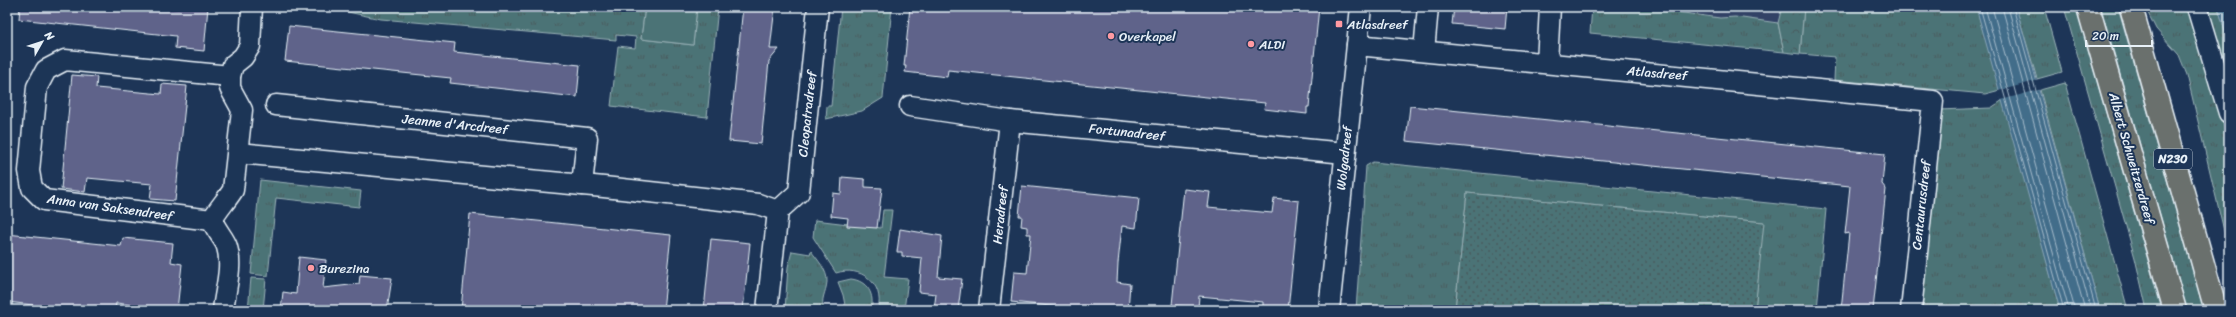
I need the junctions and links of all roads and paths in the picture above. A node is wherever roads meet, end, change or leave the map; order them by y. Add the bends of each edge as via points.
1 (252, 7) edge
2 (818, 7) edge
3 (1361, 7) edge
4 (1428, 7) edge
5 (1550, 7) edge
6 (2088, 7) edge
7 (2131, 7) edge
8 (2197, 7) edge
9 (1357, 45) junction
10 (1424, 51) junction
11 (1547, 63) junction
12 (230, 76) junction
13 (1932, 100) joint
14 (276, 105) dead end
15 (910, 106) dead end
16 (2229, 113) edge
17 (1010, 121) junction
18 (1345, 152) junction
19 (238, 153) junction
20 (582, 185) junction
21 (778, 210) junction
22 (212, 220) junction
23 (223, 310) edge
24 (767, 310) edge
25 (989, 310) edge
26 (1329, 310) edge
27 (1911, 310) edge
28 (2174, 310) edge
29 (2216, 310) edge

1 - 12 street via 250,46 233,65
2 - 21 street, Cleopatradreef via 799,192
3 - 9 street, Wolgadreef
4 - 10 street
5 - 11 street
6 - 28 highway, Albert Schweitzerdreef / N230
7 - 29 highway, N230
8 - 16 street
9 - 10 street, Atlasdreef
9 - 18 street, Wolgadreef
10 - 11 street, Atlasdreef
11 - 13 street, Atlasdreef
12 - 19 street via 230,88 242,110
12 - 22 street, Anna van Saksendreef via 65,60 46,70 37,86 29,170 32,188 44,200
13 - 27 street, Centaurusdreef
14 - 20 street, Jeanne d'Arcdreef via 587,138
15 - 17 street, Fortunadreef
17 - 18 street, Fortunadreef
17 - 25 street, Heradreef
18 - 26 street, Wolgadreef
19 - 20 street
19 - 22 street via 233,190
20 - 21 street via 758,204
21 - 24 street
22 - 23 street via 216,231 227,246 229,258

